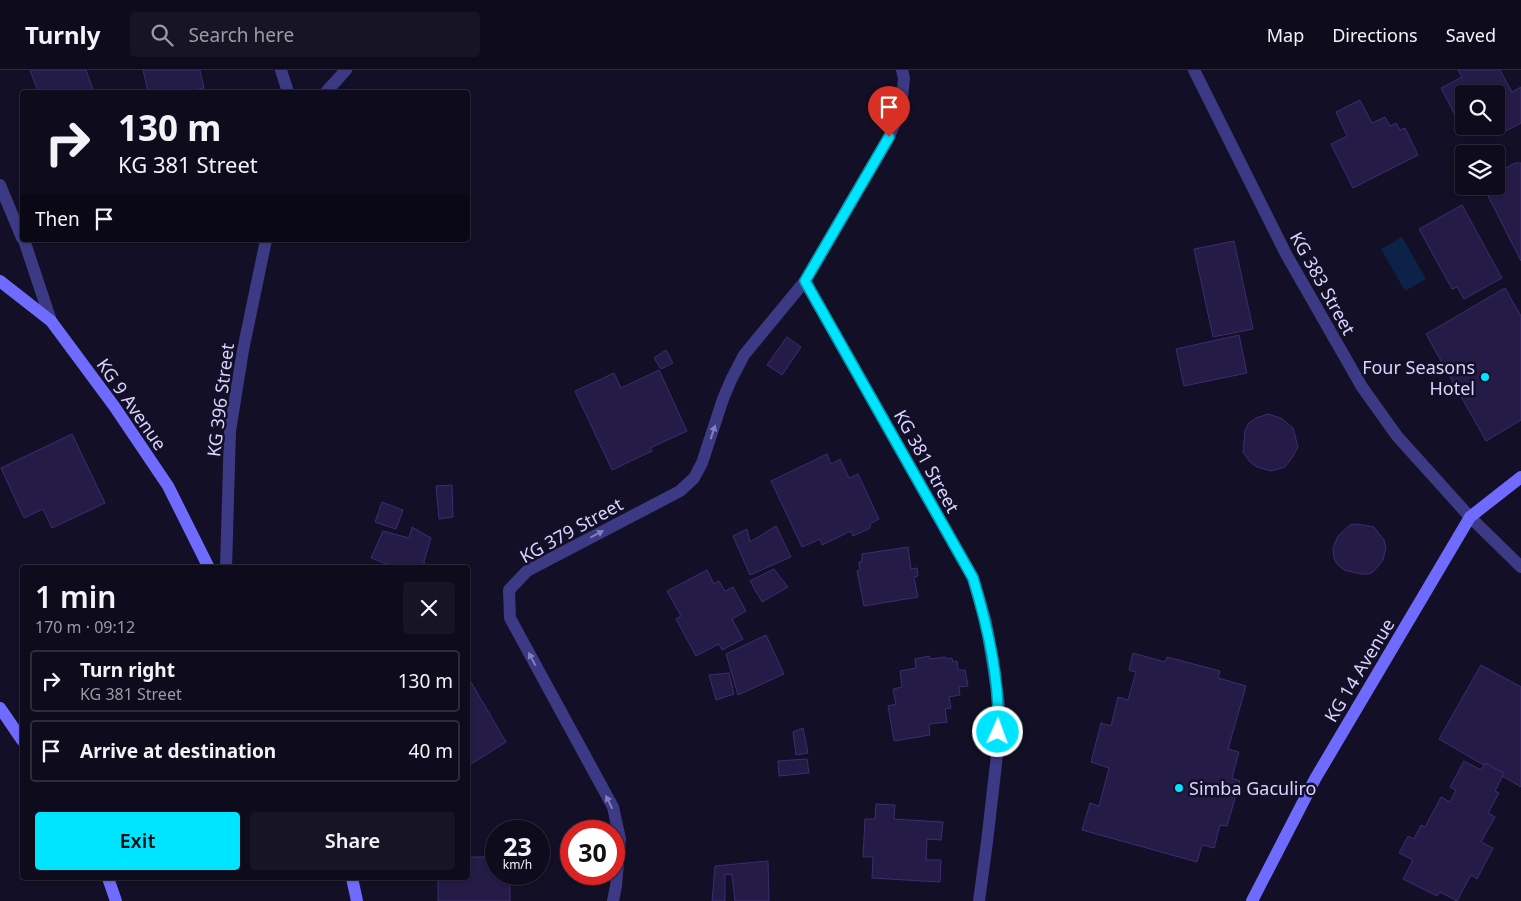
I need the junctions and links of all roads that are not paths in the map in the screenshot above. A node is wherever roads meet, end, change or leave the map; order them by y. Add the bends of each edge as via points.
1 (281, 70) edge
2 (346, 70) edge
3 (902, 70) edge
4 (1194, 70) edge
5 (287, 90) edge
6 (328, 90) edge
7 (0, 185) edge
8 (20, 232) edge
9 (24, 242) edge
10 (266, 242) edge
11 (0, 281) edge
12 (805, 281) junction
13 (51, 321) junction
14 (1521, 477) edge
15 (1470, 517) junction
16 (208, 565) edge
17 (226, 565) edge
18 (1521, 567) edge
19 (0, 708) edge
20 (20, 737) edge
21 (109, 880) edge
22 (352, 880) edge
23 (116, 901) edge
24 (357, 901) edge
25 (613, 901) edge
26 (979, 901) edge
27 (1252, 901) edge

1 - 5 street
2 - 6 street
3 - 12 street via 901,108 889,137
4 - 15 street, KG 383 Street via 1286,254 1362,387 1397,436
7 - 8 street
9 - 13 street
10 - 17 street, KG 396 Street via 230,431
11 - 13 main road, KG 9 Avenue
25 -> 12 street, KG 379 Street via 620,839 613,808 510,618 509,590 527,571 680,491 694,478 702,464 731,380 744,355
12 - 26 street, KG 381 Street via 973,578 986,622 999,704 997,755
13 - 16 main road, KG 9 Avenue via 168,486
14 - 15 main road, KG 14 Avenue
15 - 18 street, KG 383 Street
15 - 27 main road, KG 14 Avenue via 1314,779
19 - 20 main road
21 - 23 main road
22 - 24 main road

